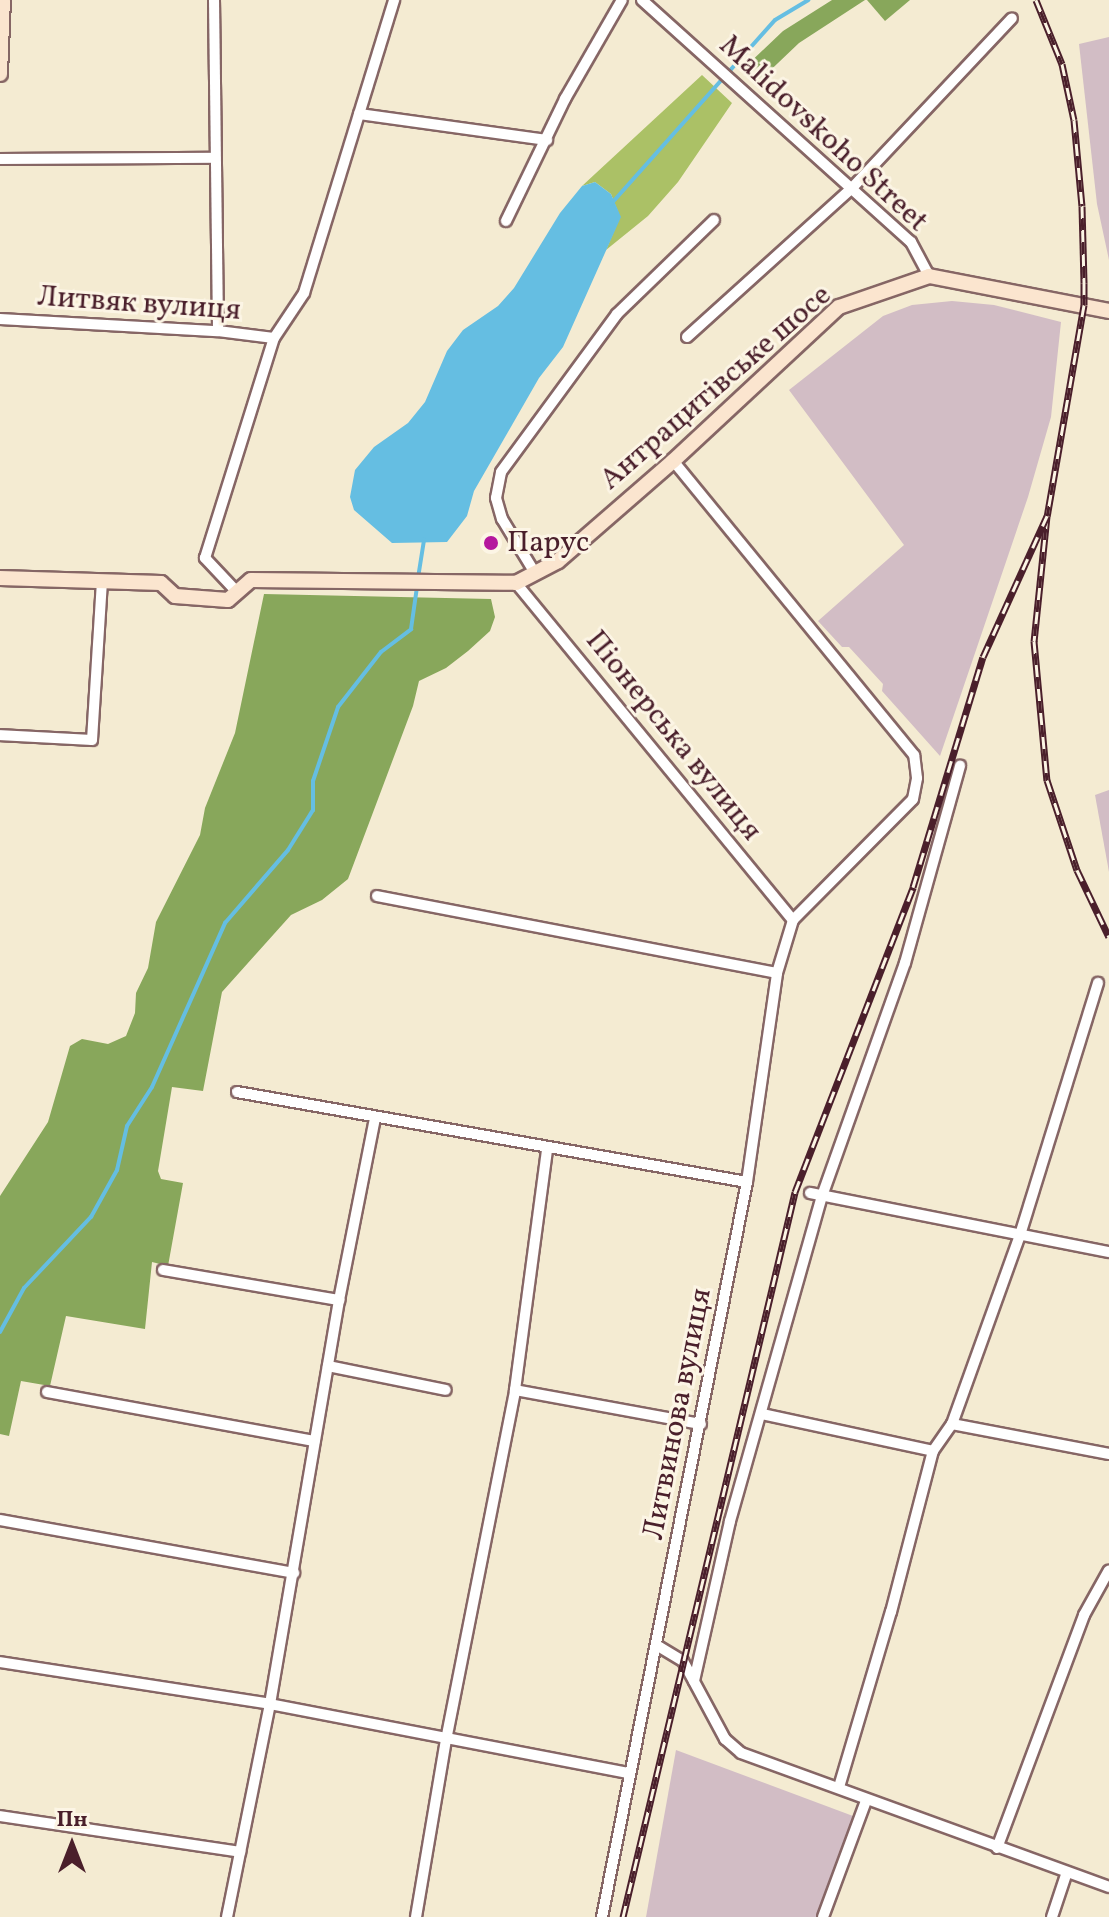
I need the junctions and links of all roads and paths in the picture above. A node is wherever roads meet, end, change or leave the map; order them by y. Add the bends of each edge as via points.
1 (3, 0) edge
2 (214, 0) edge
3 (394, 0) edge
4 (622, 0) edge
5 (642, 0) edge
6 (1012, 18) dead end
7 (0, 74) edge
8 (359, 114) junction
9 (547, 140) junction
10 (215, 158) junction
11 (0, 159) edge
12 (852, 188) junction
13 (714, 220) dead end
14 (506, 221) dead end
15 (929, 276) junction
16 (1109, 311) edge
17 (0, 319) edge
18 (218, 331) junction
19 (687, 337) dead end
20 (274, 338) junction
21 (673, 461) junction
22 (535, 573) junction
23 (0, 578) edge
24 (102, 580) junction
25 (516, 583) junction
26 (237, 592) junction
27 (0, 735) edge
28 (960, 766) dead end
29 (377, 896) dead end
30 (793, 920) junction
31 (777, 973) junction
32 (1098, 983) dead end
33 (237, 1092) dead end
34 (375, 1119) junction
35 (547, 1149) junction
36 (747, 1182) junction
37 (810, 1193) dead end
38 (822, 1196) junction
39 (1020, 1235) junction
40 (1109, 1252) edge
41 (163, 1270) dead end
42 (339, 1300) junction
43 (328, 1366) junction
44 (446, 1390) dead end
45 (515, 1390) junction
46 (47, 1392) dead end
47 (762, 1414) junction
48 (701, 1424) junction
49 (952, 1424) junction
50 (315, 1441) junction
51 (933, 1451) junction
52 (1109, 1454) edge
53 (0, 1520) edge
54 (1109, 1570) edge
55 (294, 1573) junction
56 (658, 1646) junction
57 (0, 1662) edge
58 (694, 1681) junction
59 (270, 1704) junction
60 (446, 1740) junction
61 (628, 1773) junction
62 (839, 1787) junction
63 (866, 1801) junction
64 (0, 1816) edge
65 (997, 1848) junction
66 (240, 1852) junction
67 (1067, 1872) junction
68 (1109, 1887) edge
69 (227, 1917) edge
70 (416, 1917) edge
71 (602, 1917) edge
72 (823, 1917) edge
73 (1052, 1917) edge

1 - 7 main road
2 - 10 street
3 - 8 street
4 - 9 street
5 - 12 street, Malidovskoho Street
6 - 12 street
8 - 9 street
8 - 20 street via 304,293
9 - 14 street
10 - 11 street
10 - 18 street
12 - 15 street, Malidovskoho Street via 911,242
12 - 19 street
13 - 22 street via 617,314 501,472 496,498 502,519
15 - 16 main road
15 - 21 main road, Антрацитівське шосе via 839,307
17 - 18 street, Литвяк вулиця
18 - 20 street, Литвяк вулиця
20 - 26 street via 205,558
21 - 22 main road, Антрацитівське шосе via 558,561
21 - 30 street via 914,755 913,799
22 - 25 main road, Антрацитівське шосе
23 - 24 main road
24 - 26 main road via 161,583 175,596 228,600
24 - 27 street via 92,740
25 - 26 main road via 251,580
25 - 30 street, Піонерська вулиця
28 - 38 street via 905,963
29 - 31 street
30 - 31 street, Литвинова вулиця
31 - 36 street, Литвинова вулиця
32 - 39 street
33 - 34 street
34 - 35 street
34 - 42 street
35 - 36 street
35 - 45 street
36 - 48 street, Литвинова вулиця
37 - 38 street
38 - 39 street
38 - 47 street
39 - 40 street
39 - 49 street
41 - 42 street
42 - 43 street
43 - 44 street
43 - 50 street
45 - 48 street
45 - 60 street
46 - 50 street
47 - 51 street
47 - 58 street via 730,1521
48 - 56 street, Литвинова вулиця
49 - 51 street
49 - 52 street
50 - 55 street
51 - 62 street
53 - 55 street
54 - 65 street via 1084,1615
55 - 59 street
56 - 58 street via 683,1661
56 - 61 street, Литвинова вулиця
57 - 59 street
58 - 62 street via 733,1748
59 - 60 street
59 - 66 street
60 - 61 street
60 - 70 street
61 - 71 street, Литвинова вулиця
62 - 63 street
63 - 65 street
63 - 72 street
64 - 66 street
65 - 67 street
66 - 69 street
67 - 68 street
67 - 73 street

